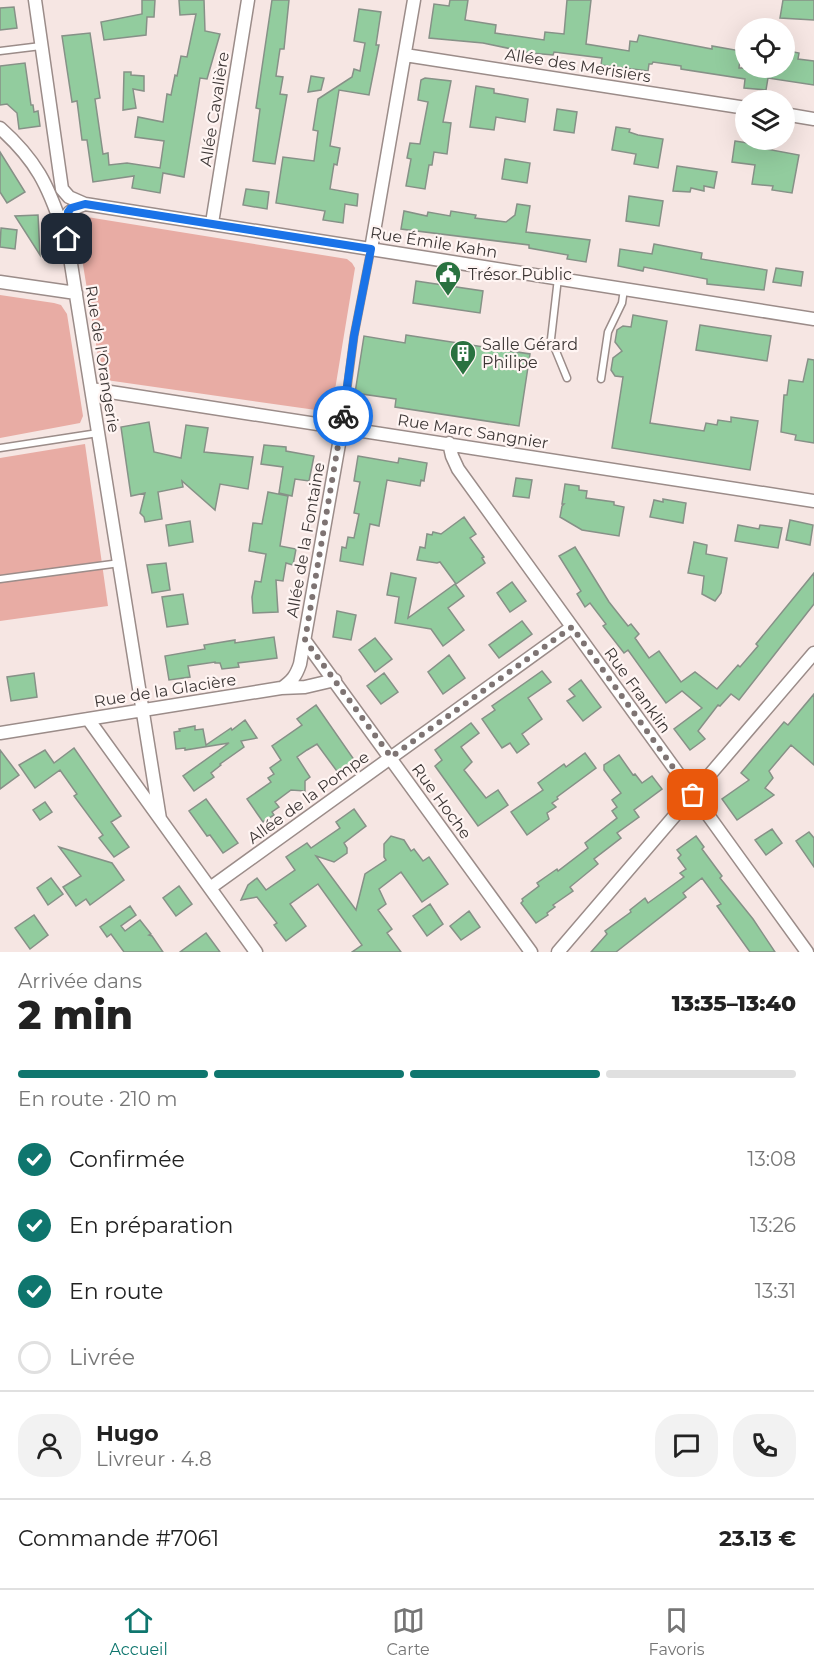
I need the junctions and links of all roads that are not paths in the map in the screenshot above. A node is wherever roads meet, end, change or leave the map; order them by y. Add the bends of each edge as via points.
1 (35, 0) edge
2 (248, 0) edge
3 (414, 0) edge
4 (41, 46) junction
5 (0, 51) edge
6 (405, 55) junction
7 (735, 106) edge
8 (795, 116) edge
9 (814, 119) edge
10 (0, 128) edge
11 (59, 165) junction
12 (40, 173) junction
13 (85, 204) junction
14 (212, 223) junction
15 (67, 239) junction
16 (371, 249) junction
17 (558, 278) junction
18 (0, 282) edge
19 (624, 289) junction
20 (76, 293) junction
21 (814, 319) edge
22 (567, 378) dead end
23 (601, 378) dead end
24 (91, 389) junction
25 (342, 427) junction
26 (99, 433) junction
27 (449, 443) junction
28 (0, 448) edge
29 (814, 501) edge
30 (120, 563) junction
31 (0, 579) edge
32 (572, 627) junction
33 (305, 640) junction
34 (814, 653) edge
35 (335, 680) junction
36 (281, 688) junction
37 (144, 710) junction
38 (88, 719) junction
39 (0, 733) edge
40 (391, 757) junction
41 (693, 795) junction
42 (160, 819) junction
43 (210, 888) junction
44 (256, 952) edge
45 (531, 952) edge
46 (558, 952) edge
47 (807, 952) edge

1 - 4 street
2 - 14 street, Allée Cavalière
3 - 6 street, Allée de la Fontaine
4 - 5 lane
4 - 11 street
6 - 7 street, Allée des Merisiers
6 - 16 street, Allée de la Fontaine
8 - 9 street
10 - 12 street
11 - 12 street
11 - 13 street via 62,189
12 - 15 street
13 - 14 street, Rue Émile Kahn
13 - 15 street, Rue de l'Orangerie via 68,212
14 - 16 street, Rue Émile Kahn
15 - 20 street, Rue de l'Orangerie
16 - 17 street, Rue Émile Kahn
16 - 25 lane, Allée de la Fontaine
17 - 19 street, Rue Émile Kahn
17 - 22 lane via 550,339
18 - 20 street
19 - 21 street, Rue Émile Kahn
19 - 23 lane via 622,303 608,332
20 - 24 street, Rue de l'Orangerie
24 - 25 street, Rue Marc Sangnier
24 - 26 street, Rue de l'Orangerie
25 - 27 street, Rue Marc Sangnier
25 - 33 street, Allée de la Fontaine
26 - 28 lane
26 - 30 street, Rue de l'Orangerie
27 - 29 street, Rue Marc Sangnier
27 - 32 street, Rue Franklin via 458,469
30 - 31 lane
30 - 37 street, Rue de l'Orangerie
32 - 40 street, Allée de la Pompe
32 - 41 street, Rue Franklin
33 - 35 street, Rue Hoche
33 - 36 street, Allée de la Fontaine via 297,674
34 - 41 street
35 - 36 street, Rue de la Glacière
35 - 40 street, Rue Hoche
36 - 37 street, Rue de la Glacière
37 - 38 street, Rue de la Glacière
37 - 42 street, Rue de l'Orangerie
38 - 39 street, Rue de la Glacière
38 - 42 street
40 - 43 street, Allée de la Pompe
40 - 45 street, Rue Hoche
41 - 46 street
41 - 47 street, Rue Franklin
42 - 43 street
43 - 44 street

